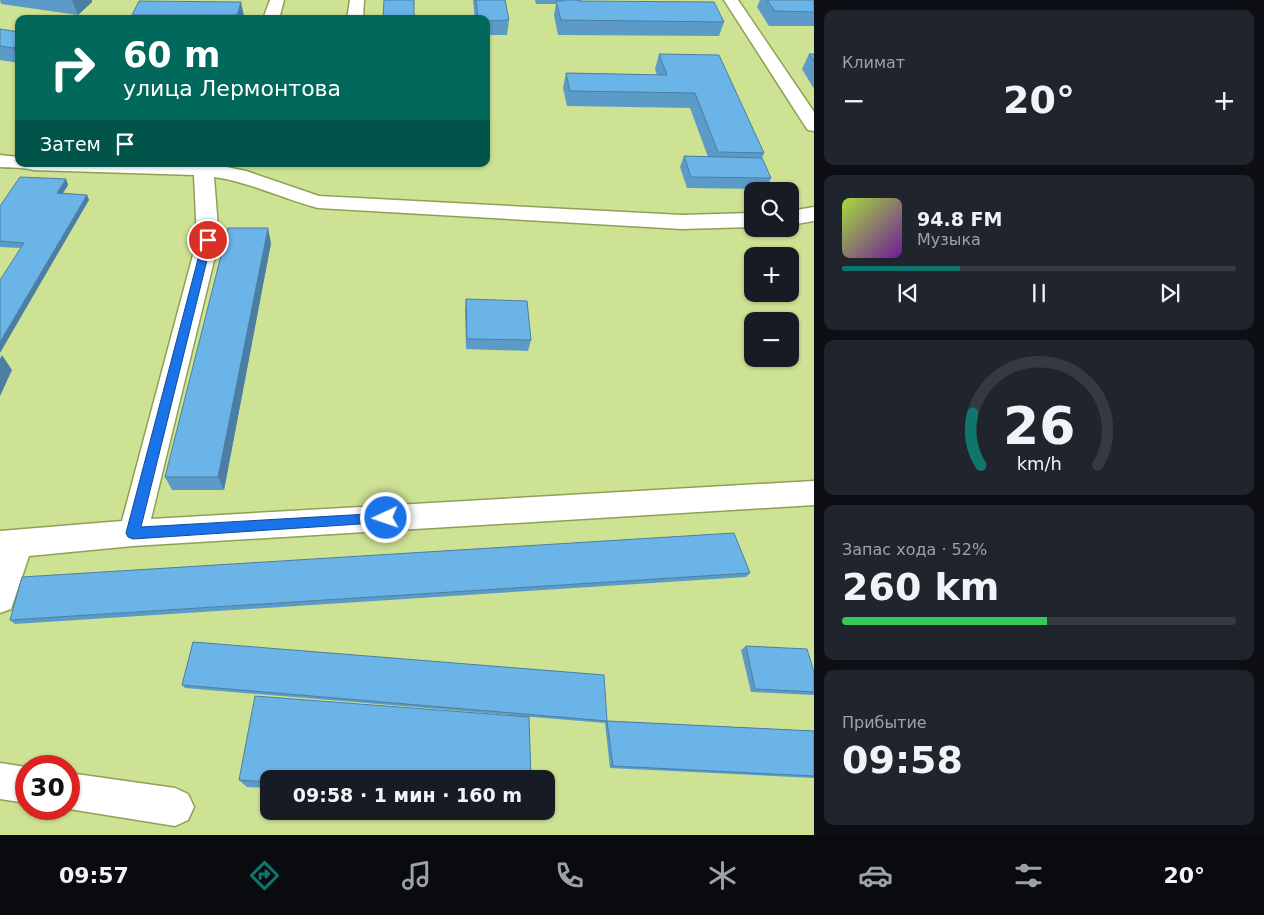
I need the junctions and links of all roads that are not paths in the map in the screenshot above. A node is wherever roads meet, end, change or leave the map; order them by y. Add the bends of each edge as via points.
1 (277, 0) edge
2 (357, 0) edge
3 (732, 0) edge
4 (272, 15) edge
5 (356, 15) edge
6 (814, 126) edge
7 (0, 161) edge
8 (15, 163) edge
9 (203, 167) edge
10 (814, 214) edge
11 (799, 216) edge
12 (744, 220) edge
13 (814, 493) edge
14 (133, 533) junction
15 (9, 544) edge
16 (0, 598) edge
17 (0, 781) edge
18 (15, 783) edge
19 (80, 793) edge
20 (174, 807) dead end

1 - 4 street
2 - 5 street
3 - 6 street
7 - 8 street
9 - 12 street via 239,175 318,202 682,222
9 - 14 street via 208,240
10 - 11 street
13 - 14 street
14 - 15 street
15 - 16 street
17 - 18 street
19 - 20 street

